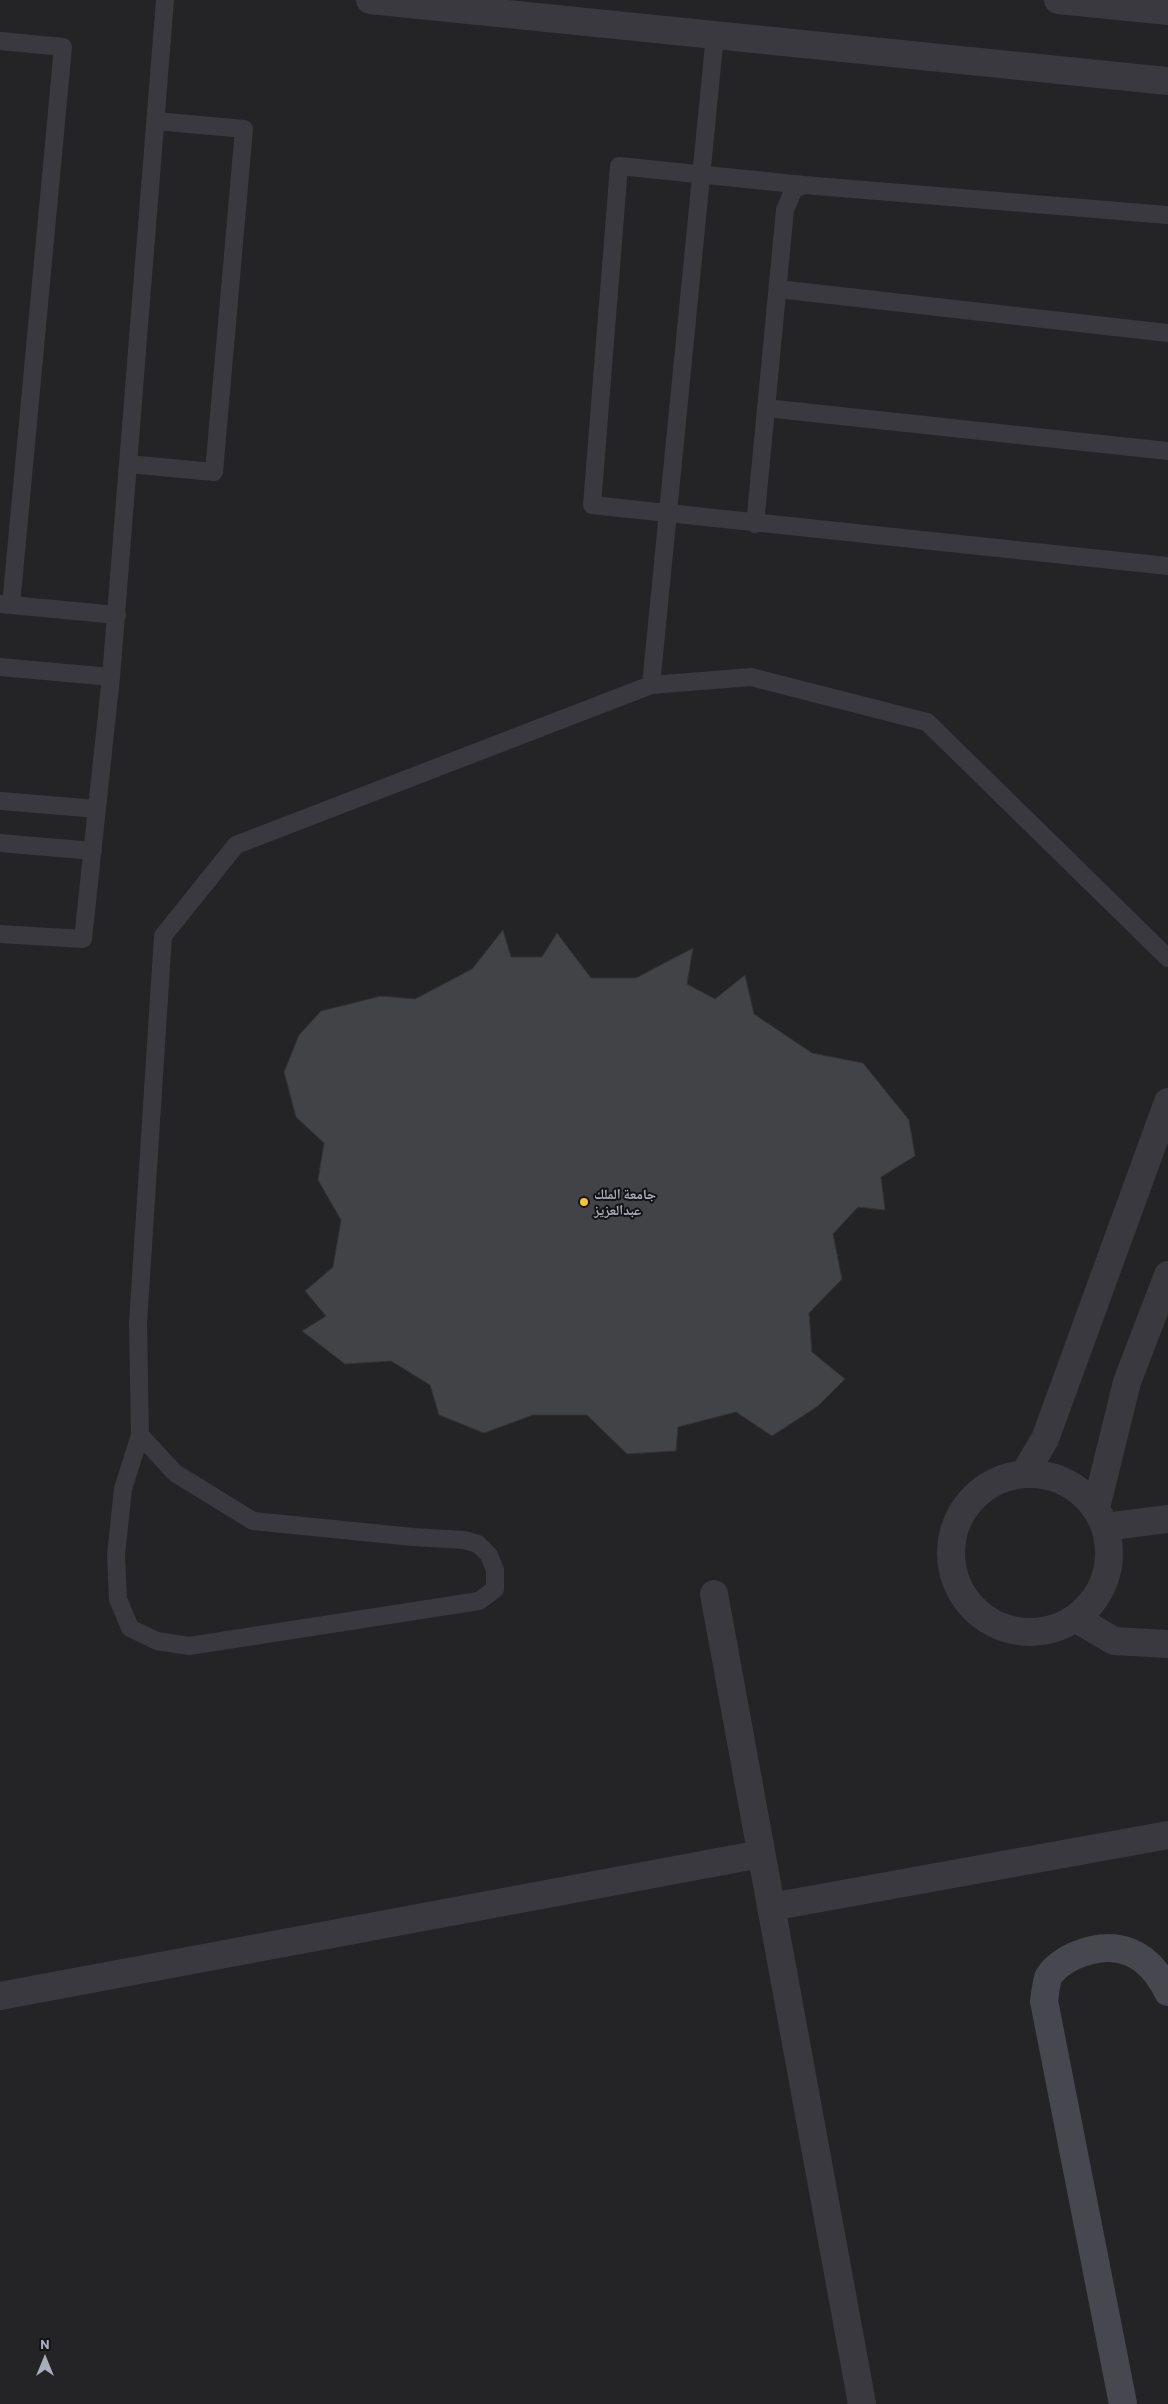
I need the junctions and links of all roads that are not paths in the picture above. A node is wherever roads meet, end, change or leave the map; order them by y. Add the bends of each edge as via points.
1 (165, 0) edge
2 (370, 0) edge
3 (1058, 0) edge
4 (1168, 11) edge
5 (715, 35) junction
6 (0, 41) edge
7 (1168, 81) edge
8 (156, 121) junction
9 (702, 173) junction
10 (804, 185) junction
11 (1168, 215) edge
12 (778, 290) junction
13 (1168, 333) edge
14 (766, 408) junction
15 (1168, 451) edge
16 (128, 464) junction
17 (668, 512) junction
18 (755, 524) junction
19 (1168, 566) edge
20 (5, 604) edge
21 (116, 615) junction
22 (0, 667) edge
23 (112, 677) junction
24 (651, 685) junction
25 (0, 801) edge
26 (97, 810) junction
27 (0, 843) edge
28 (93, 850) junction
29 (0, 934) edge
30 (1168, 958) edge
31 (1168, 1102) edge
32 (1168, 1275) edge
33 (140, 1435) junction
34 (1024, 1474) junction
35 (1101, 1518) junction
36 (1168, 1519) edge
37 (714, 1594) dead end
38 (1075, 1618) junction
39 (1168, 1644) edge
40 (1168, 1835) edge
41 (762, 1854) junction
42 (771, 1908) junction
43 (1168, 1992) edge
44 (0, 1996) edge
45 (862, 2404) edge
46 (1123, 2404) edge

1 - 8 lane
2 - 5 street
3 - 4 street
5 - 7 street
5 - 9 lane
6 - 20 lane via 63,47
8 - 16 lane
8 - 16 lane via 244,130 214,472
9 - 10 lane
9 - 17 lane
9 - 17 lane via 619,166 592,505
10 - 11 lane
10 - 12 lane via 794,189 785,210
12 - 13 lane
12 - 14 lane
14 - 15 lane
14 - 18 lane
16 - 21 lane
17 - 18 lane
17 - 24 lane
18 - 19 lane
20 - 21 lane
21 - 23 lane
22 - 23 lane
23 - 26 lane
24 - 30 lane via 751,677 927,722
24 - 33 lane via 236,845 163,936 138,1324
25 - 26 lane
26 - 28 lane
27 - 28 lane
28 - 29 lane via 83,939
31 - 34 street via 1045,1439
32 - 35 street via 1127,1382
33 - 33 lane via 175,1473 253,1521 464,1540 478,1544 489,1555 495,1570 495,1589 479,1601 190,1646 157,1641 130,1628 118,1599 116,1555 123,1489
34 - 35 street via 1045,1475 1064,1482 1082,1493
34 - 38 street via 1004,1478 970,1501 952,1538 955,1579 964,1597 978,1613 996,1624 1036,1632
35 - 36 street
35 - 38 street via 1109,1547 1108,1568 1102,1587 1090,1605
37 - 41 street
38 - 39 street via 1114,1641
40 - 42 street
41 - 42 street
41 - 44 street
42 - 45 street
43 - 46 street via 1159,1973 1136,1955 1116,1948 1093,1948 1065,1960 1049,1977 1044,2001

